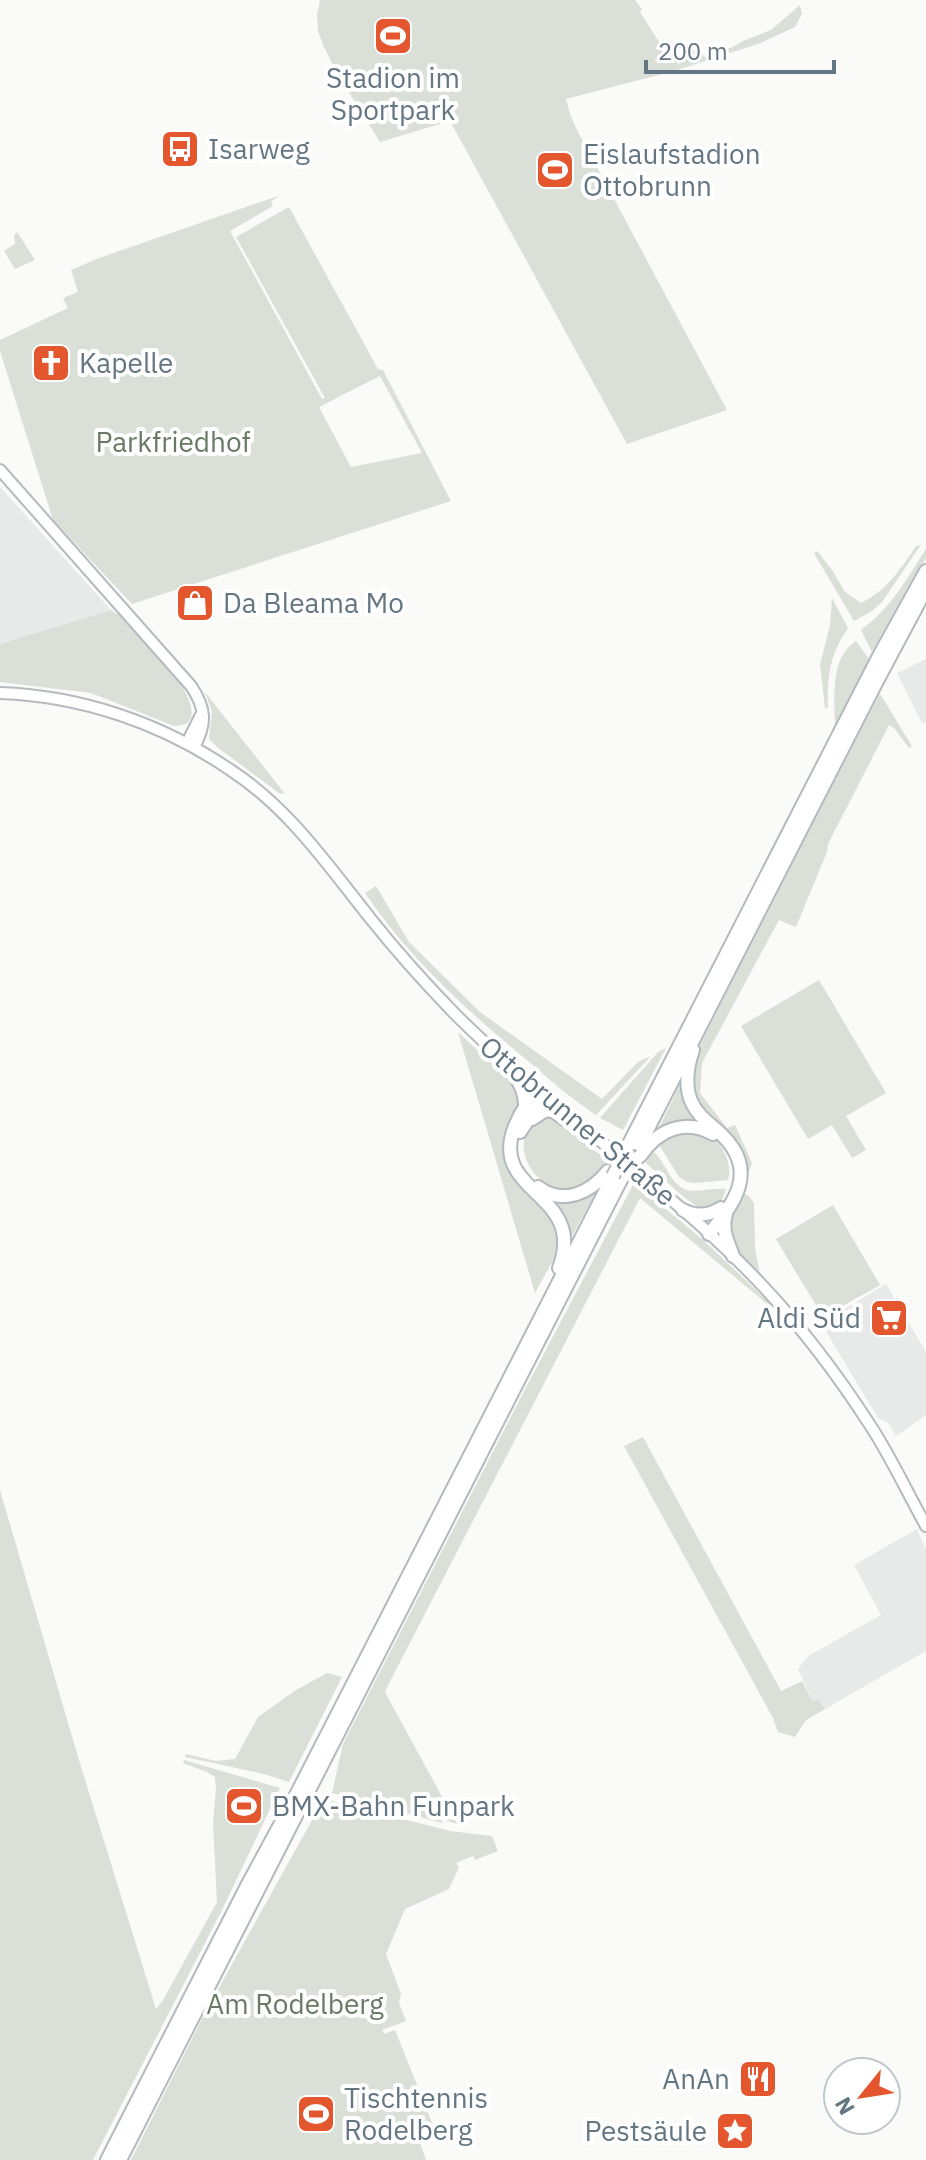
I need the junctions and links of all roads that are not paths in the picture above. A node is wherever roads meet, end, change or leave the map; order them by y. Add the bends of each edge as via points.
1 (0, 470) edge
2 (0, 478) edge
3 (53, 532) junction
4 (926, 571) edge
5 (926, 589) edge
6 (878, 669) junction
7 (0, 693) edge
8 (202, 711) junction
9 (202, 732) junction
10 (190, 745) junction
11 (217, 761) junction
12 (706, 1013) junction
13 (508, 1064) junction
14 (542, 1092) junction
15 (525, 1104) junction
16 (578, 1122) junction
17 (523, 1125) junction
18 (632, 1146) junction
19 (614, 1176) junction
20 (683, 1210) junction
21 (724, 1211) junction
22 (706, 1231) junction
23 (733, 1256) junction
24 (534, 1330) junction
25 (926, 1526) edge
26 (309, 1779) junction
27 (298, 1800) junction
28 (107, 2160) edge
29 (120, 2160) edge

1 - 3 main road
2 - 3 main road
3 - 8 main road via 191,686
4 - 6 highway
5 - 6 highway
6 - 12 highway
6 - 18 highway
7 - 10 main road, Ottobrunner Straße via 94,705
8 - 9 main road
8 - 10 main road
9 - 10 main road
9 - 11 main road
10 - 11 main road, Ottobrunner Straße
11 - 13 main road, Ottobrunner Straße via 292,821 411,968
12 - 18 highway
12 - 21 highway via 690,1059 689,1096 697,1113 722,1134 738,1159 739,1190
13 - 14 main road, Ottobrunner Straße
13 - 15 highway
14 - 15 highway
14 - 16 main road, Ottobrunner Straße
14 - 17 highway
15 - 24 highway via 511,1136 514,1166 559,1217 566,1243
16 - 17 highway via 546,1110
16 - 20 main road, Ottobrunner Straße
17 - 19 highway via 518,1159 529,1177 551,1195 579,1194
18 - 19 highway, bridge
18 - 19 highway, bridge via 628,1166
18 - 21 highway via 679,1126 710,1132 724,1144 735,1168
19 - 24 highway
19 - 26 highway
20 - 21 highway via 694,1215
20 - 22 main road, Ottobrunner Straße
21 - 22 highway
21 - 23 highway via 724,1234
22 - 23 main road, Ottobrunner Straße
23 - 25 main road, Ottobrunner Straße via 823,1356 871,1426
24 - 26 highway
26 - 27 highway
27 - 28 highway via 248,1884
27 - 29 highway

